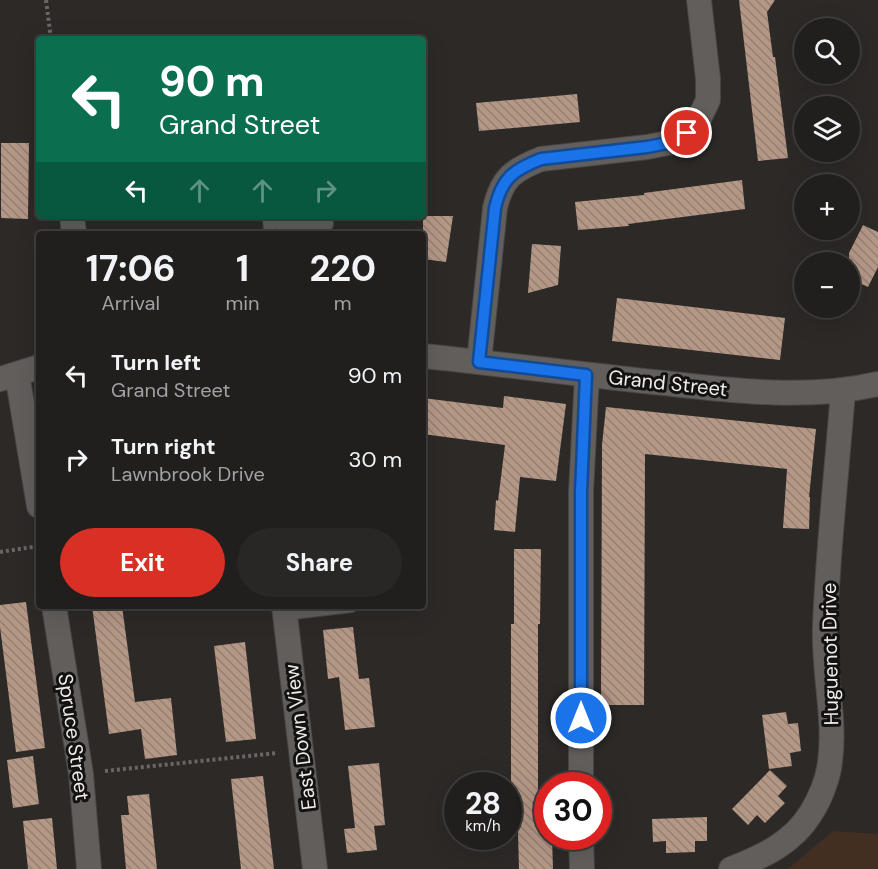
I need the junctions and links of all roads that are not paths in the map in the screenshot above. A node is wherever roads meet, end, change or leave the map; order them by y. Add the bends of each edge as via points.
1 (699, 0) edge
2 (321, 223) dead end
3 (280, 225) edge
4 (426, 356) edge
5 (479, 362) junction
6 (19, 373) edge
7 (586, 375) junction
8 (878, 384) edge
9 (843, 391) junction
10 (36, 486) edge
11 (54, 609) edge
12 (302, 609) edge
13 (285, 610) edge
14 (581, 772) edge
15 (582, 850) edge
16 (89, 869) edge
17 (315, 869) edge
18 (582, 869) edge
19 (731, 869) edge

1 - 5 street via 708,100 687,133 668,143 647,147 541,159 509,177 499,191
2 - 3 street
4 - 5 street, Grand Street
5 - 7 street, Grand Street
6 - 10 street
7 - 9 street, Grand Street via 802,394
7 - 14 street via 581,492
8 - 9 street, Grand Street
9 - 19 street, Huguenot Drive via 825,630 832,736 830,765 811,814 798,831 779,847
11 - 16 street, Spruce Street via 81,774
12 - 13 lane
13 - 17 street, East Down View
15 - 18 street

